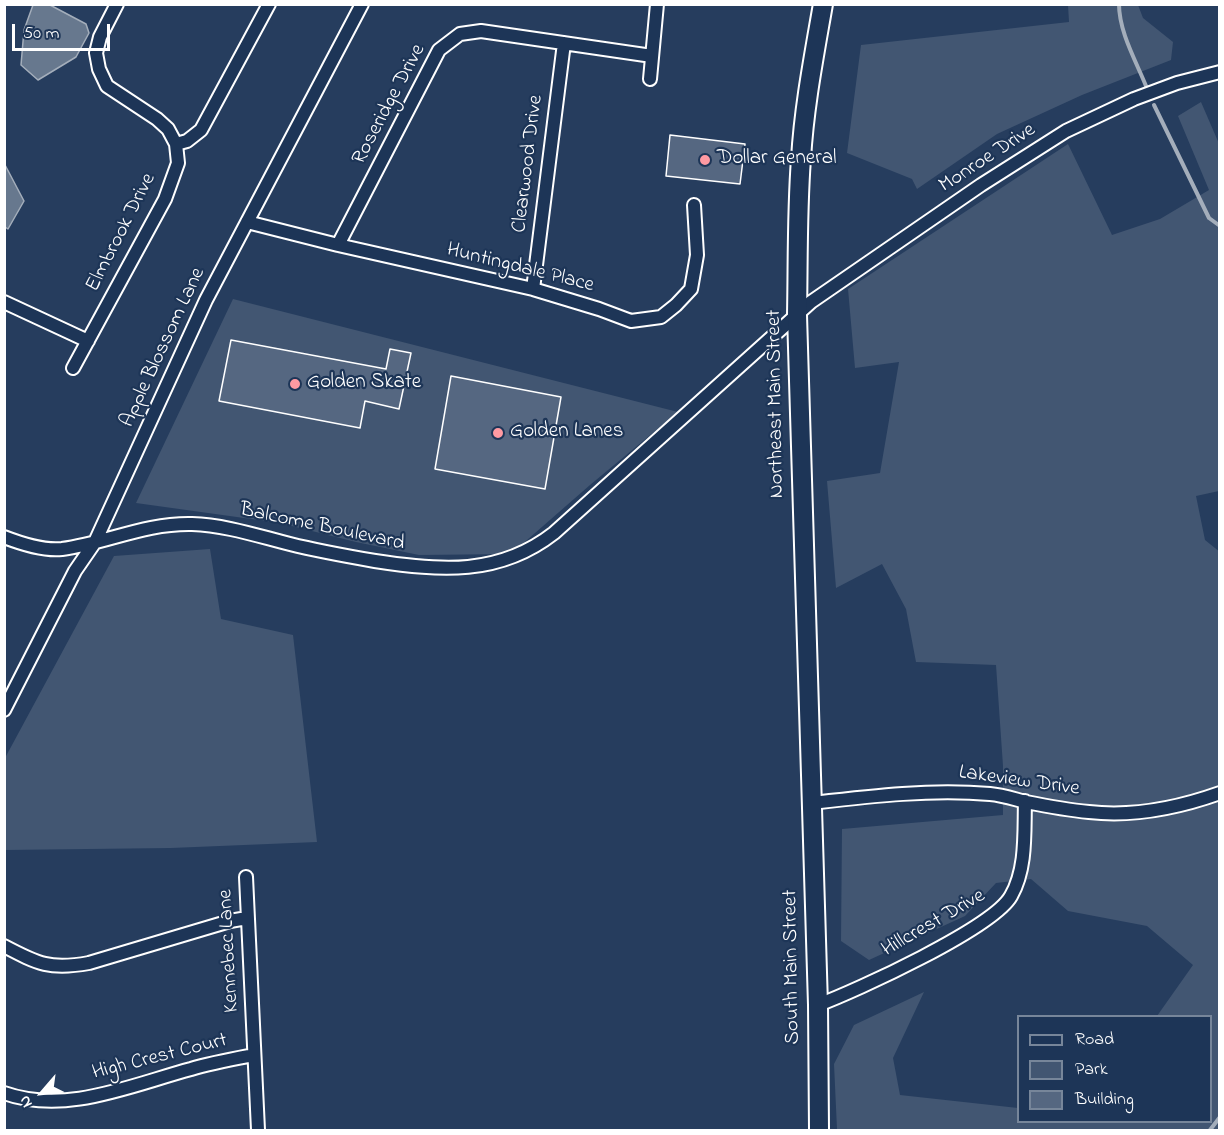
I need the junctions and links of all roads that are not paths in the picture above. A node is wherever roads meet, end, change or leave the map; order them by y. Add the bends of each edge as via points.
1 (117, 4) edge
2 (269, 4) edge
3 (363, 4) edge
4 (657, 4) edge
5 (823, 4) edge
6 (564, 43) junction
7 (652, 56) junction
8 (1220, 72) edge
9 (650, 79) dead end
10 (176, 144) junction
11 (694, 205) dead end
12 (248, 222) junction
13 (338, 245) junction
14 (533, 289) junction
15 (4, 302) edge
16 (797, 315) junction
17 (88, 342) junction
18 (73, 368) dead end
19 (4, 537) edge
20 (95, 542) junction
21 (4, 710) edge
22 (1220, 793) edge
23 (1024, 801) junction
24 (812, 803) junction
25 (246, 877) dead end
26 (247, 918) junction
27 (4, 946) edge
28 (818, 1005) junction
29 (254, 1055) junction
30 (4, 1093) edge
31 (258, 1131) edge
32 (819, 1131) edge

1 - 10 street via 100,37 96,53 99,69 107,86 158,119
2 - 10 street via 201,130 188,141
3 - 12 street, Apple Blossom Lane
4 - 7 street
5 - 16 main road, Northeast Main Street via 801,158
6 - 7 street, Roseridge Drive
6 - 13 street, Roseridge Drive via 481,31 460,34 439,50
6 - 14 street, Clearwood Drive
7 - 9 street
8 - 16 street, Monroe Drive via 1134,99 1066,131 981,185
10 - 17 street, Elmbrook Drive via 178,163 165,199
11 - 14 street, Huntingdale Place via 697,255 691,289 661,317 631,321
12 - 13 street, Huntingdale Place
12 - 20 street, Apple Blossom Lane via 206,300
13 - 14 street, Huntingdale Place
15 - 17 street
16 - 20 street, Balcome Boulevard via 554,534 504,561 460,568 407,566 324,553 228,528 195,524 148,527
16 - 24 main road, Northeast Main Street
17 - 18 street, Elmbrook Drive
19 - 20 street, Balcome Boulevard via 60,549
20 - 21 street, Apple Blossom Lane via 75,571
22 - 23 street, Lakeview Drive via 1175,806 1118,813
23 - 24 street, Lakeview Drive via 994,794 947,791
23 - 28 street, Hillcrest Drive via 1024,847 1018,878 999,911 930,952
24 - 28 main road, South Main Street
25 - 26 street, Kennebec Lane
26 - 27 street via 69,966 39,963
26 - 29 street, Kennebec Lane
28 - 32 main road, South Main Street
29 - 30 street, High Crest Court via 73,1100 32,1100
29 - 31 street, Kennebec Lane

